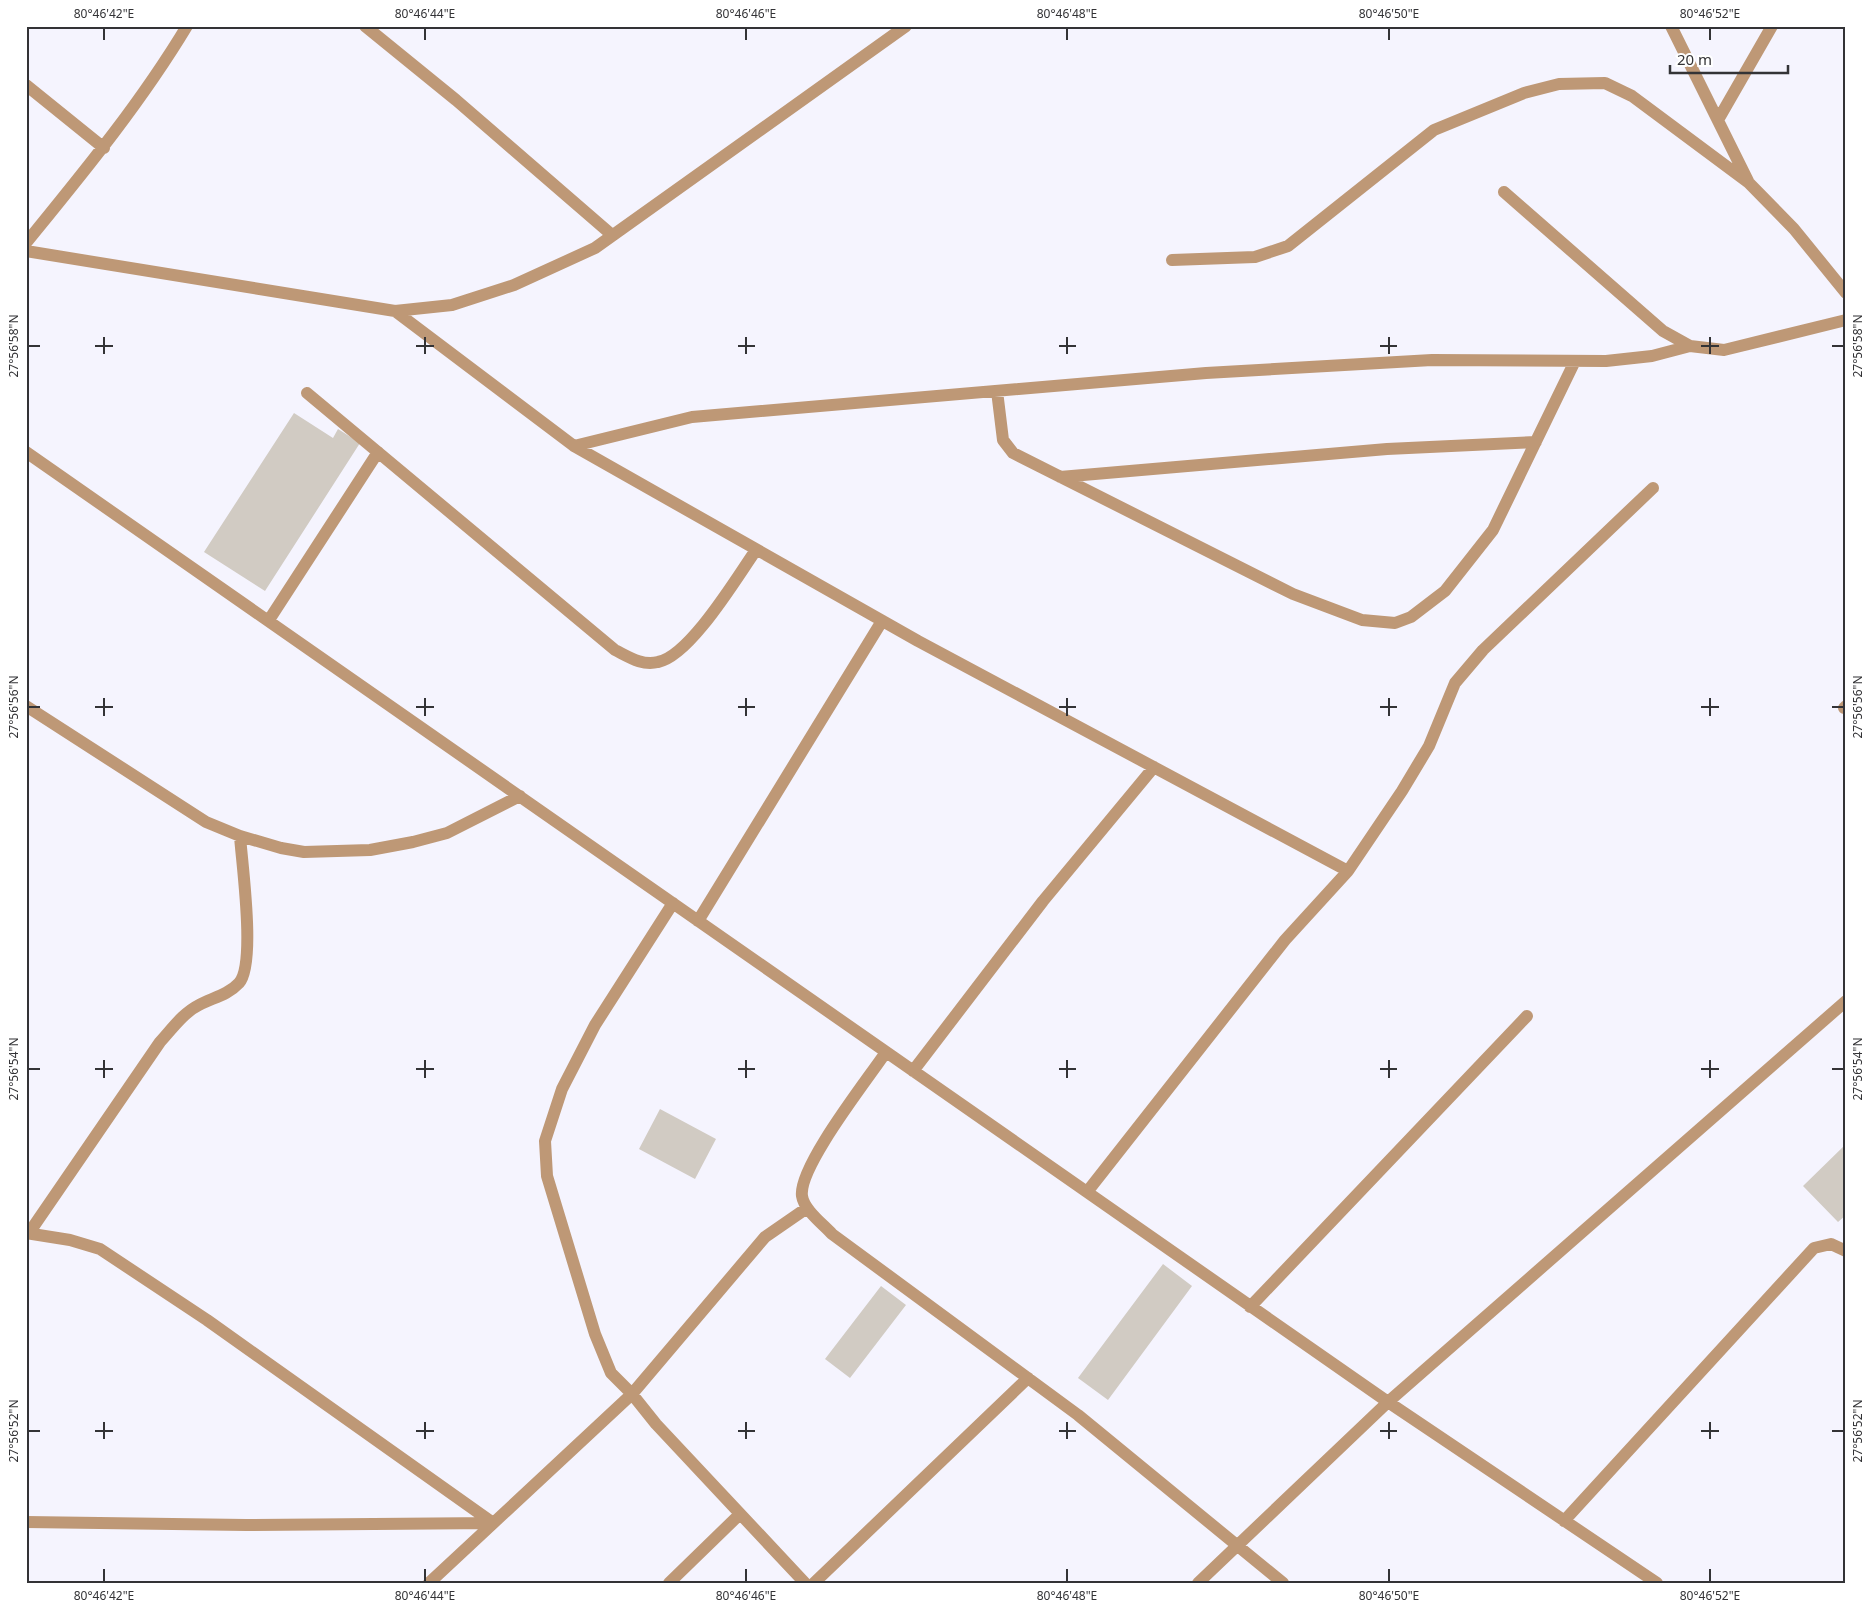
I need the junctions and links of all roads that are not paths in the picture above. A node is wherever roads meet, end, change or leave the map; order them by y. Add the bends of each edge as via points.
1 (187, 26) edge
2 (365, 26) edge
3 (906, 26) edge
4 (1672, 26) edge
5 (1772, 26) edge
6 (26, 85) edge
7 (1718, 120) junction
8 (104, 148) junction
9 (1749, 183) junction
10 (1504, 192) dead end
11 (612, 235) junction
12 (26, 243) edge
13 (26, 251) edge
14 (1172, 260) dead end
15 (1846, 292) edge
16 (394, 311) junction
17 (1846, 320) edge
18 (1690, 346) junction
19 (1575, 361) junction
20 (997, 391) junction
21 (307, 393) dead end
22 (1536, 442) junction
23 (574, 446) junction
24 (26, 452) edge
25 (378, 452) junction
26 (1060, 477) junction
27 (1653, 488) dead end
28 (756, 550) junction
29 (268, 620) junction
30 (882, 620) junction
31 (26, 706) edge
32 (1154, 767) junction
33 (520, 796) junction
34 (240, 836) junction
35 (1348, 871) junction
36 (673, 903) junction
37 (698, 921) junction
38 (1846, 1001) edge
39 (1527, 1016) dead end
40 (886, 1052) junction
41 (913, 1071) junction
42 (1086, 1192) junction
43 (807, 1208) junction
44 (28, 1233) edge
45 (1846, 1252) edge
46 (1250, 1307) junction
47 (1028, 1378) junction
48 (632, 1394) junction
49 (1388, 1402) junction
50 (740, 1514) junction
51 (1564, 1521) junction
52 (26, 1522) edge
53 (493, 1523) junction
54 (1238, 1545) junction
55 (429, 1583) edge
56 (669, 1583) edge
57 (805, 1583) edge
58 (814, 1583) edge
59 (1198, 1583) edge
60 (1283, 1583) edge
61 (1657, 1583) edge

1 - 8 street via 167,60
2 - 11 street
3 - 11 street
4 - 7 street
5 - 7 street
6 - 8 street
7 - 9 street
8 - 12 street
9 - 14 street via 1632,96 1605,84 1559,84 1524,93 1434,130 1288,246 1255,257
9 - 15 street via 1794,229
10 - 18 street via 1664,331
11 - 16 street via 595,248 514,285 452,305
13 - 16 street
16 - 23 street
17 - 18 street via 1724,350
18 - 19 street via 1652,356
19 - 20 street via 1432,360 1206,373
19 - 22 street
20 - 23 street via 692,417
20 - 26 street via 1003,440 1012,453
21 - 25 street
22 - 26 street via 1387,449
22 - 26 street via 1493,530 1476,554 1445,591 1411,617 1395,623 1362,620 1293,594
23 - 28 street
24 - 29 street
25 - 28 street via 615,650 640,662 659,662 677,652 697,634
25 - 29 street
27 - 35 street via 1482,650 1455,683 1429,746
28 - 30 street
29 - 33 street
30 - 32 street
30 - 37 street
31 - 34 street via 206,822
32 - 35 street
32 - 41 street via 1043,901
33 - 34 street via 447,833 370,850 304,852
33 - 36 street
34 - 44 street via 247,961 240,982 224,995 197,1006 160,1042
35 - 42 street via 1285,940
36 - 37 street
36 - 48 street via 595,1026 562,1089 545,1141 547,1176 595,1334 611,1373
37 - 40 street
38 - 49 street
39 - 46 street
40 - 41 street
40 - 43 street via 804,1178 802,1196
41 - 42 street
42 - 46 street
43 - 47 street via 832,1234
43 - 48 street via 765,1237
44 - 53 street via 100,1249 215,1325
45 - 51 street via 1831,1244 1814,1248
46 - 49 street
47 - 54 street
47 - 58 street
48 - 50 street
48 - 53 street
49 - 51 street
49 - 54 street
50 - 56 street
50 - 57 street
51 - 61 street
52 - 53 street via 246,1525
53 - 55 street
54 - 59 street
54 - 60 street

